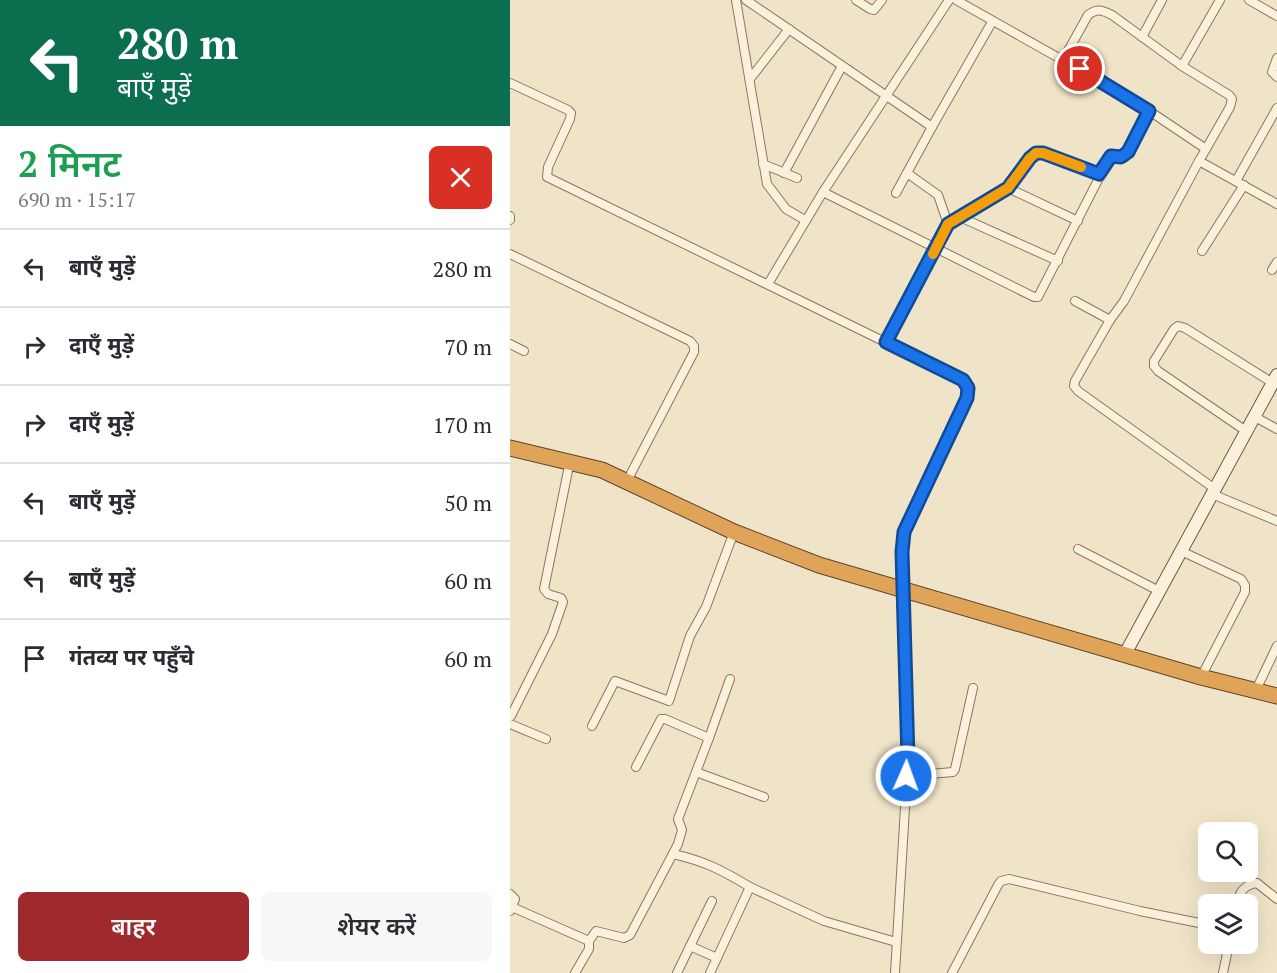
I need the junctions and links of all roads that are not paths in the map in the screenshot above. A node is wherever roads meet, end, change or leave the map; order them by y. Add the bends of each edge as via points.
1 (736, 0) edge
2 (746, 0) edge
3 (856, 0) edge
4 (882, 0) edge
5 (949, 0) edge
6 (956, 0) edge
7 (1162, 0) edge
8 (1220, 0) edge
9 (1249, 0) edge
10 (1277, 16) edge
11 (992, 22) junction
12 (789, 29) junction
13 (1142, 37) junction
14 (1277, 58) edge
15 (1063, 60) junction
16 (842, 66) junction
17 (1182, 66) junction
18 (1277, 76) edge
19 (750, 79) junction
20 (510, 83) edge
21 (886, 95) junction
22 (1277, 108) edge
23 (1149, 111) junction
24 (932, 128) junction
25 (1206, 149) junction
26 (1200, 160) junction
27 (763, 164) junction
28 (784, 173) junction
29 (907, 173) junction
30 (1099, 174) junction
31 (797, 178) dead end
32 (1240, 183) junction
33 (1008, 188) junction
34 (823, 192) junction
35 (896, 194) dead end
36 (1277, 204) edge
37 (960, 217) junction
38 (806, 220) junction
39 (1078, 221) junction
40 (948, 224) junction
41 (936, 248) junction
42 (1202, 251) dead end
43 (511, 257) edge
44 (1058, 261) junction
45 (768, 284) junction
46 (1074, 301) dead end
47 (1110, 320) junction
48 (886, 342) junction
49 (510, 344) edge
50 (524, 351) dead end
51 (1275, 379) edge
52 (1255, 417) junction
53 (1277, 429) edge
54 (1246, 431) junction
55 (510, 448) edge
56 (570, 461) junction
57 (627, 481) junction
58 (1214, 491) junction
59 (1277, 521) edge
60 (734, 532) junction
61 (1078, 549) dead end
62 (1181, 550) junction
63 (903, 590) junction
64 (1159, 591) junction
65 (1277, 646) edge
66 (1125, 654) junction
67 (1201, 678) junction
68 (730, 679) dead end
69 (973, 688) dead end
70 (1255, 692) junction
71 (1277, 696) edge
72 (510, 717) edge
73 (510, 724) edge
74 (592, 726) dead end
75 (710, 738) junction
76 (546, 739) dead end
77 (636, 767) dead end
78 (696, 772) junction
79 (906, 776) junction
80 (764, 797) dead end
81 (673, 854) junction
82 (750, 887) junction
83 (510, 894) edge
84 (1239, 894) edge
85 (1277, 899) edge
86 (712, 901) dead end
87 (511, 909) edge
88 (1198, 923) edge
89 (589, 941) junction
90 (896, 942) junction
91 (690, 946) junction
92 (1227, 954) edge
93 (717, 958) junction
94 (575, 973) edge
95 (677, 973) edge
96 (710, 973) edge
97 (895, 973) edge
98 (952, 973) edge
99 (1223, 973) edge

1 - 19 street
2 - 12 street
3 - 4 street via 870,9
5 - 21 street
6 - 11 street
7 - 13 street
8 - 17 street
9 - 10 street
11 - 15 street
11 - 24 street
12 - 16 street
12 - 19 street
13 - 15 street via 1112,15 1093,10
13 - 17 street
14 - 18 street via 1272,72
15 - 23 street
16 - 21 street
16 - 28 street
17 - 25 street via 1232,99
19 - 27 street
20 - 45 street via 571,113 547,177
21 - 24 street
21 - 34 street
22 - 32 street
23 - 25 street
23 - 30 street via 1125,156 1111,156
24 - 29 street
25 - 26 street
26 - 32 street
26 - 47 street
27 - 28 street
27 - 38 street via 774,195 786,209
28 - 31 street
29 - 35 street
29 - 40 street via 938,195
30 - 33 street via 1036,153
30 - 39 street
32 - 36 street
32 - 42 street
33 - 37 street
33 - 39 street
34 - 38 street
34 - 41 street
37 - 40 street
37 - 44 street
38 - 45 street
39 - 44 street
40 - 41 street
41 - 44 street via 1034,297 1041,293
41 - 48 street
43 - 57 street via 694,346
45 - 48 street
46 - 47 street
47 - 58 street via 1074,387
48 - 63 street via 963,380 968,388 967,398 904,532
49 - 50 street
51 - 52 street
51 - 54 street via 1178,326 1154,361 1158,371
52 - 53 street
52 - 54 street
54 - 58 street
55 - 56 highway
56 - 57 highway
56 - 72 street via 544,589 563,602 552,634
57 - 60 highway
58 - 59 street
58 - 62 street
60 - 63 highway via 819,565
60 - 74 street via 706,607 690,636 669,701 615,681
61 - 64 street
62 - 64 street
62 - 67 street via 1245,585
63 - 66 highway
63 - 79 street
64 - 66 street
65 - 70 street
66 - 67 highway
67 - 70 highway
68 - 75 street
69 - 79 street via 955,769
70 - 71 highway
73 - 76 street
75 - 77 street via 661,719
75 - 78 street
78 - 80 street
78 - 81 street via 678,819 682,834
79 - 90 street
81 - 82 street via 700,860
81 - 89 street via 628,937 596,931
82 - 90 street via 824,921
82 - 93 street
83 - 87 street via 515,897
84 - 85 street via 1246,886 1257,883
86 - 91 street
87 - 89 street
88 - 98 street via 1001,880
89 - 94 street via 589,949
90 - 97 street
91 - 93 street
91 - 95 street
92 - 99 street
93 - 96 street

